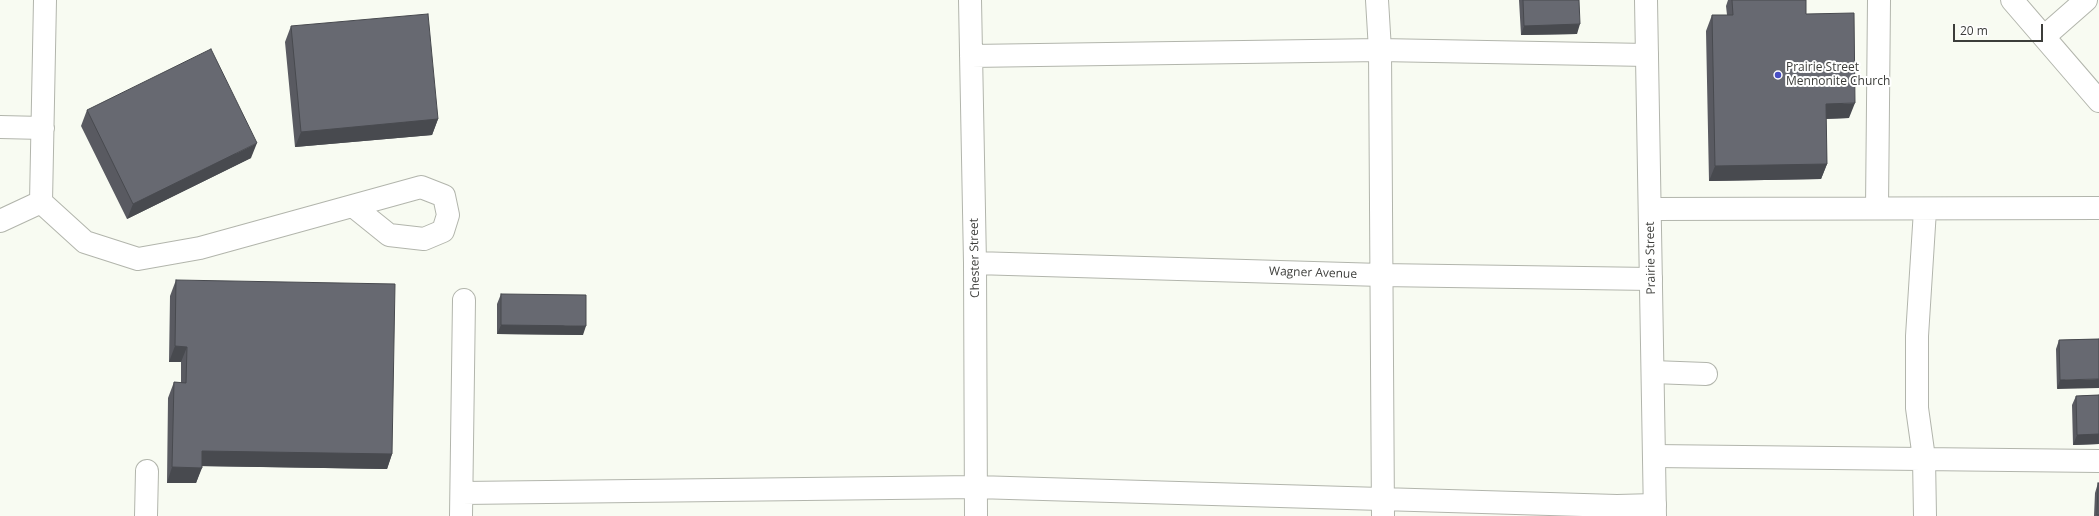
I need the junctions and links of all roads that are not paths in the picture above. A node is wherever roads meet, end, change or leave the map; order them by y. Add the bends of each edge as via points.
1 (45, 0) edge
2 (970, 0) edge
3 (1377, 0) edge
4 (1646, 0) edge
5 (1879, 0) edge
6 (2012, 0) edge
7 (2086, 0) edge
8 (2045, 36) junction
9 (1380, 50) junction
10 (1647, 55) junction
11 (971, 56) junction
12 (2099, 101) edge
13 (0, 127) edge
14 (43, 128) junction
15 (41, 202) junction
16 (353, 206) dead end
17 (1877, 208) junction
18 (2099, 208) edge
19 (1650, 209) junction
20 (1925, 210) junction
21 (0, 221) edge
22 (975, 263) junction
23 (1381, 275) junction
24 (1651, 279) junction
25 (464, 300) dead end
26 (1653, 372) junction
27 (1706, 374) dead end
28 (1654, 456) junction
29 (1924, 458) junction
30 (2099, 461) edge
31 (147, 471) dead end
32 (976, 487) junction
33 (462, 493) junction
34 (1383, 507) edge
35 (1655, 511) edge
36 (146, 516) edge
37 (462, 516) edge
38 (976, 516) edge
39 (1925, 516) edge

1 - 14 street
2 - 11 street, Chester Street
3 - 9 street
4 - 10 street, Prairie Street
5 - 17 street
6 - 8 street
7 - 8 street
8 - 12 street
9 - 10 street
9 - 11 street
9 - 23 street
10 - 19 street, Prairie Street
11 - 22 street, Chester Street
13 - 14 street
14 - 15 street
15 - 16 street via 85,242 138,259 200,248
15 - 21 street
17 - 19 street
17 - 20 street
18 - 20 street
19 - 24 street, Prairie Street
20 - 29 street via 1917,336 1917,408
22 - 23 street, Wagner Avenue
22 - 32 street, Chester Street
23 - 24 street, Wagner Avenue
23 - 34 street
24 - 26 street, Prairie Street
25 - 33 street
26 - 27 street
26 - 28 street, Prairie Street
28 - 29 street
28 - 35 street, Prairie Street
29 - 30 street
29 - 39 street
31 - 36 street
32 - 33 street
32 - 34 street
32 - 38 street, Chester Street
33 - 37 street
34 - 35 street

